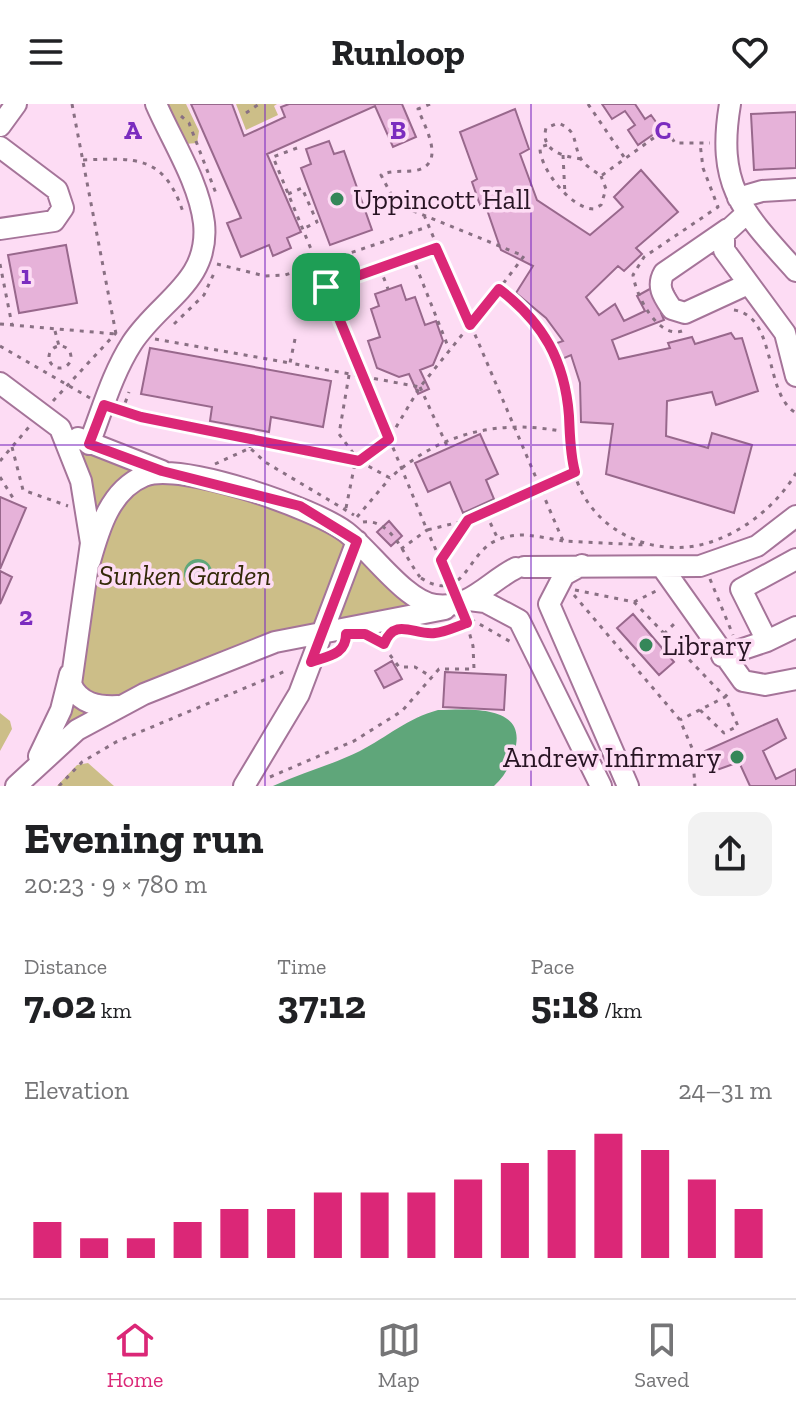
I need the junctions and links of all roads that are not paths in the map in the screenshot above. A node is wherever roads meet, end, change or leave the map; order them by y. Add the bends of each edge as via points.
1 (16, 104) edge
2 (156, 104) edge
3 (730, 104) edge
4 (0, 126) edge
5 (0, 147) edge
6 (796, 189) edge
7 (743, 206) junction
8 (0, 229) edge
9 (728, 229) junction
10 (796, 271) edge
11 (748, 284) junction
12 (796, 376) edge
13 (0, 383) edge
14 (60, 428) junction
15 (89, 444) junction
16 (162, 471) junction
17 (796, 516) edge
18 (357, 541) junction
19 (796, 559) edge
20 (90, 561) junction
21 (585, 564) junction
22 (690, 566) junction
23 (662, 567) junction
24 (520, 568) junction
25 (683, 592) junction
26 (549, 604) junction
27 (465, 609) junction
28 (519, 620) junction
29 (796, 627) edge
30 (323, 630) junction
31 (767, 641) junction
32 (722, 656) junction
33 (70, 674) junction
34 (796, 679) edge
35 (118, 706) junction
36 (18, 784) edge
37 (244, 786) edge
38 (601, 786) edge
39 (628, 786) edge

1 - 4 lane
2 - 15 lane via 199,203 203,249 192,278 131,345
3 - 7 lane via 725,163
5 - 8 lane via 57,190 63,208 54,221
6 - 7 lane via 762,191
7 - 9 lane
7 - 10 lane
9 - 11 lane via 724,250
9 - 11 lane via 664,273 663,294 672,309 685,313
11 - 12 lane via 785,333
13 - 14 lane
14 - 15 lane
14 - 20 lane via 81,481
15 - 16 lane
16 - 18 lane via 300,506
16 - 20 lane via 143,476 121,492 105,516
17 - 22 lane via 757,546 729,559
18 - 27 lane via 418,599
18 - 30 lane
19 - 31 lane via 741,589
20 - 33 lane
21 - 23 lane
21 - 24 lane
21 - 26 lane via 564,575
22 - 23 lane
22 - 25 lane via 682,575
23 - 25 lane
24 - 26 lane via 547,579
24 - 27 lane
24 - 28 lane via 502,579 498,595 504,611
25 - 32 lane
26 - 28 lane via 537,617
26 - 39 lane
27 - 28 lane via 485,602
27 - 30 lane
28 - 38 lane
29 - 31 lane
30 - 35 lane via 275,642
30 - 37 lane via 289,714
31 - 32 lane
32 - 34 lane via 749,684
33 - 35 lane via 79,697 100,706
33 - 36 lane via 54,728
35 - 36 lane via 77,730

